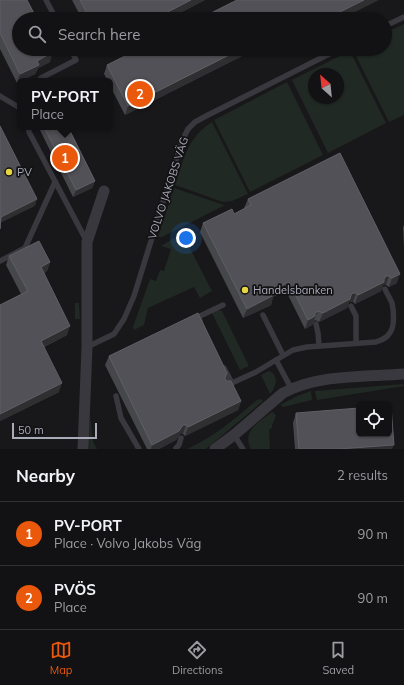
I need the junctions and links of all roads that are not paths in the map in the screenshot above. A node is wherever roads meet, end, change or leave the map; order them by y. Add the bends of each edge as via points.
1 (46, 0) edge
2 (52, 12) edge
3 (404, 17) edge
4 (392, 23) edge
5 (74, 56) edge
6 (325, 56) edge
7 (41, 78) edge
8 (0, 96) edge
9 (17, 106) edge
10 (29, 130) edge
11 (55, 182) junction
12 (104, 191) dead end
13 (87, 242) junction
14 (0, 261) edge
15 (384, 289) edge
16 (223, 305) dead end
17 (352, 306) edge
18 (263, 315) dead end
19 (316, 324) edge
20 (204, 328) edge
21 (356, 343) junction
22 (319, 346) junction
23 (88, 347) junction
24 (283, 355) junction
25 (276, 360) junction
26 (221, 362) edge
27 (404, 374) edge
28 (232, 383) junction
29 (226, 386) edge
30 (291, 388) junction
31 (116, 396) dead end
32 (234, 435) junction
33 (181, 438) edge
34 (83, 449) edge
35 (139, 449) edge
36 (175, 449) edge
37 (215, 449) edge
38 (243, 449) edge

1 - 2 lane
3 - 4 lane
5 - 7 lane via 76,60
6 - 23 lane, VOLVO JAKOBS VÄG via 210,114 188,129 176,158 134,296 124,320 114,334
8 - 9 lane
10 - 11 lane
11 - 13 lane
11 - 14 lane via 25,248
12 - 13 street
13 - 23 street
15 - 21 lane via 392,302 390,334 376,342
16 - 20 lane via 198,317
17 - 21 lane via 356,316
18 - 24 lane
19 - 22 lane
21 - 22 lane
22 - 24 lane via 293,350
23 - 34 street
24 - 25 lane
25 - 28 lane
25 - 30 lane
26 - 28 lane
27 - 30 street via 328,379
28 - 29 lane
30 - 32 street via 272,401
31 - 35 lane via 121,418
32 - 37 street
32 - 38 lane
33 - 36 lane

